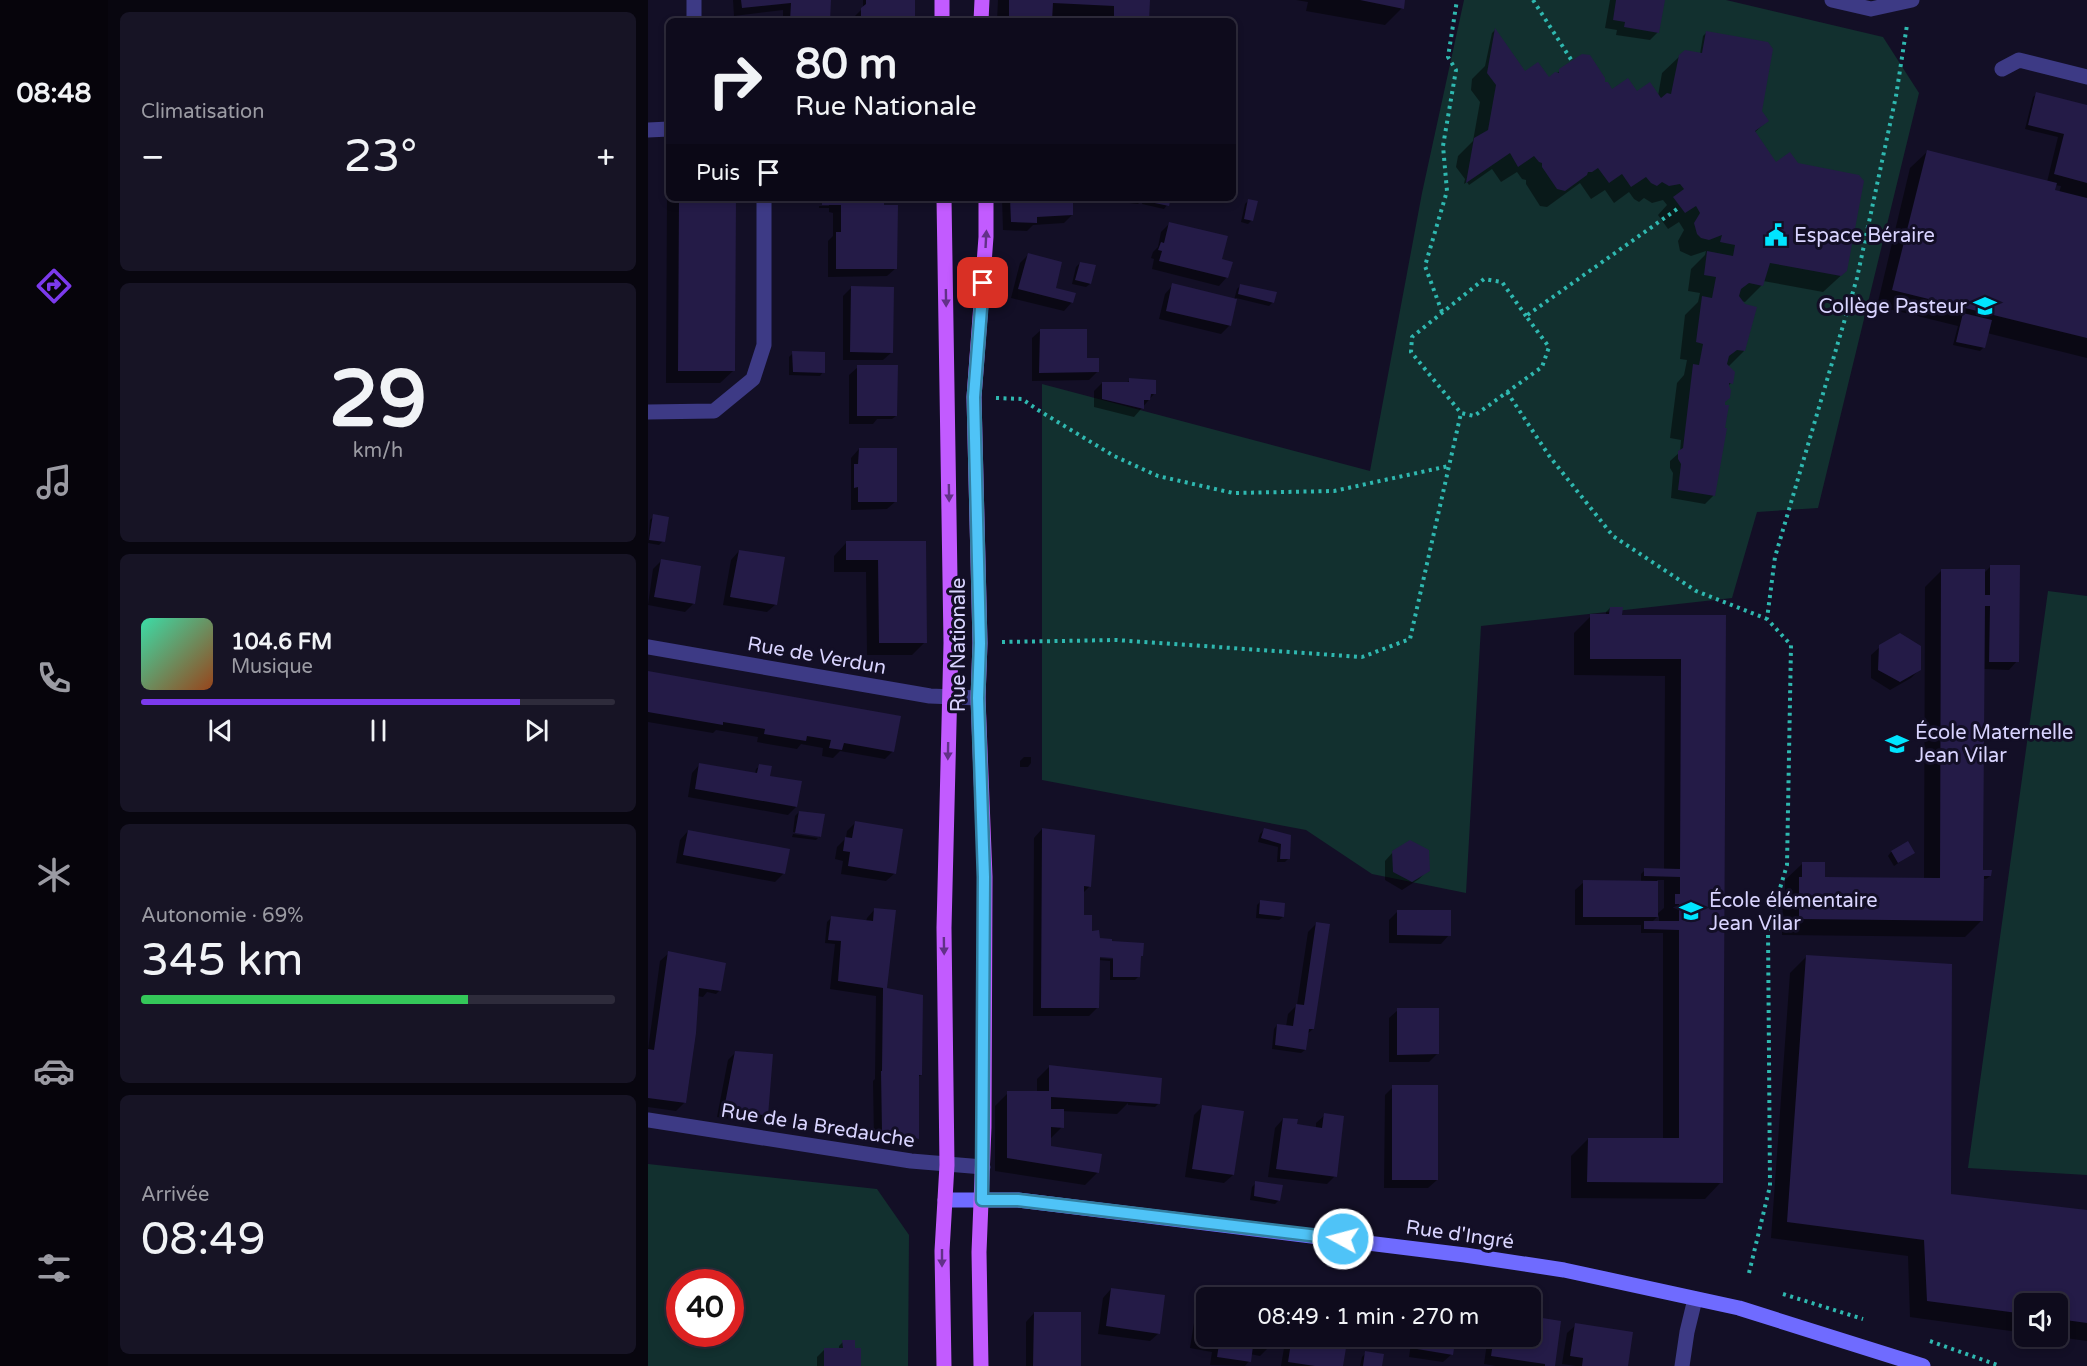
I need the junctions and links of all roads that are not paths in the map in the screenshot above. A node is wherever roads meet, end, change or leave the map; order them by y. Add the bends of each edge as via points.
1 (694, 0) edge
2 (942, 0) edge
3 (982, 0) edge
4 (1832, 0) edge
5 (1912, 0) edge
6 (694, 18) edge
7 (942, 18) edge
8 (981, 18) edge
9 (2002, 69) dead end
10 (2087, 76) edge
11 (666, 129) edge
12 (648, 130) edge
13 (764, 201) edge
14 (944, 201) edge
15 (986, 201) edge
16 (648, 412) edge
17 (648, 647) edge
18 (949, 698) junction
19 (978, 698) junction
20 (648, 1120) edge
21 (947, 1165) junction
22 (983, 1167) junction
23 (945, 1200) junction
24 (982, 1200) junction
25 (1695, 1299) junction
26 (944, 1366) edge
27 (981, 1366) edge
28 (1682, 1366) edge
29 (1923, 1366) edge

1 - 6 street
2 - 7 main road
3 - 8 main road
4 - 5 street via 1871,9
9 - 10 street via 2019,60
11 - 12 street
13 - 16 street via 764,345 753,379 714,411
14 -> 18 main road, Rue Nationale
19 -> 15 main road, Rue Nationale via 974,397
17 - 18 street, Rue de Verdun
18 - 19 street, Rue de Verdun
18 -> 21 main road, Rue Nationale via 944,928
19 - 22 main road, Rue Nationale via 984,877
20 - 21 street, Rue de la Bredauche
21 - 22 street, Rue de la Bredauche
21 - 23 main road, Rue Nationale
22 - 24 main road, Rue Nationale
23 - 24 street, Rue d'Ingré
23 -> 26 main road, Rue Nationale
24 - 25 street, Rue d'Ingré via 1018,1200 1465,1254 1564,1270
24 - 27 main road, Rue Nationale
25 - 28 street
25 - 29 street, Rue d'Ingré via 1739,1308

